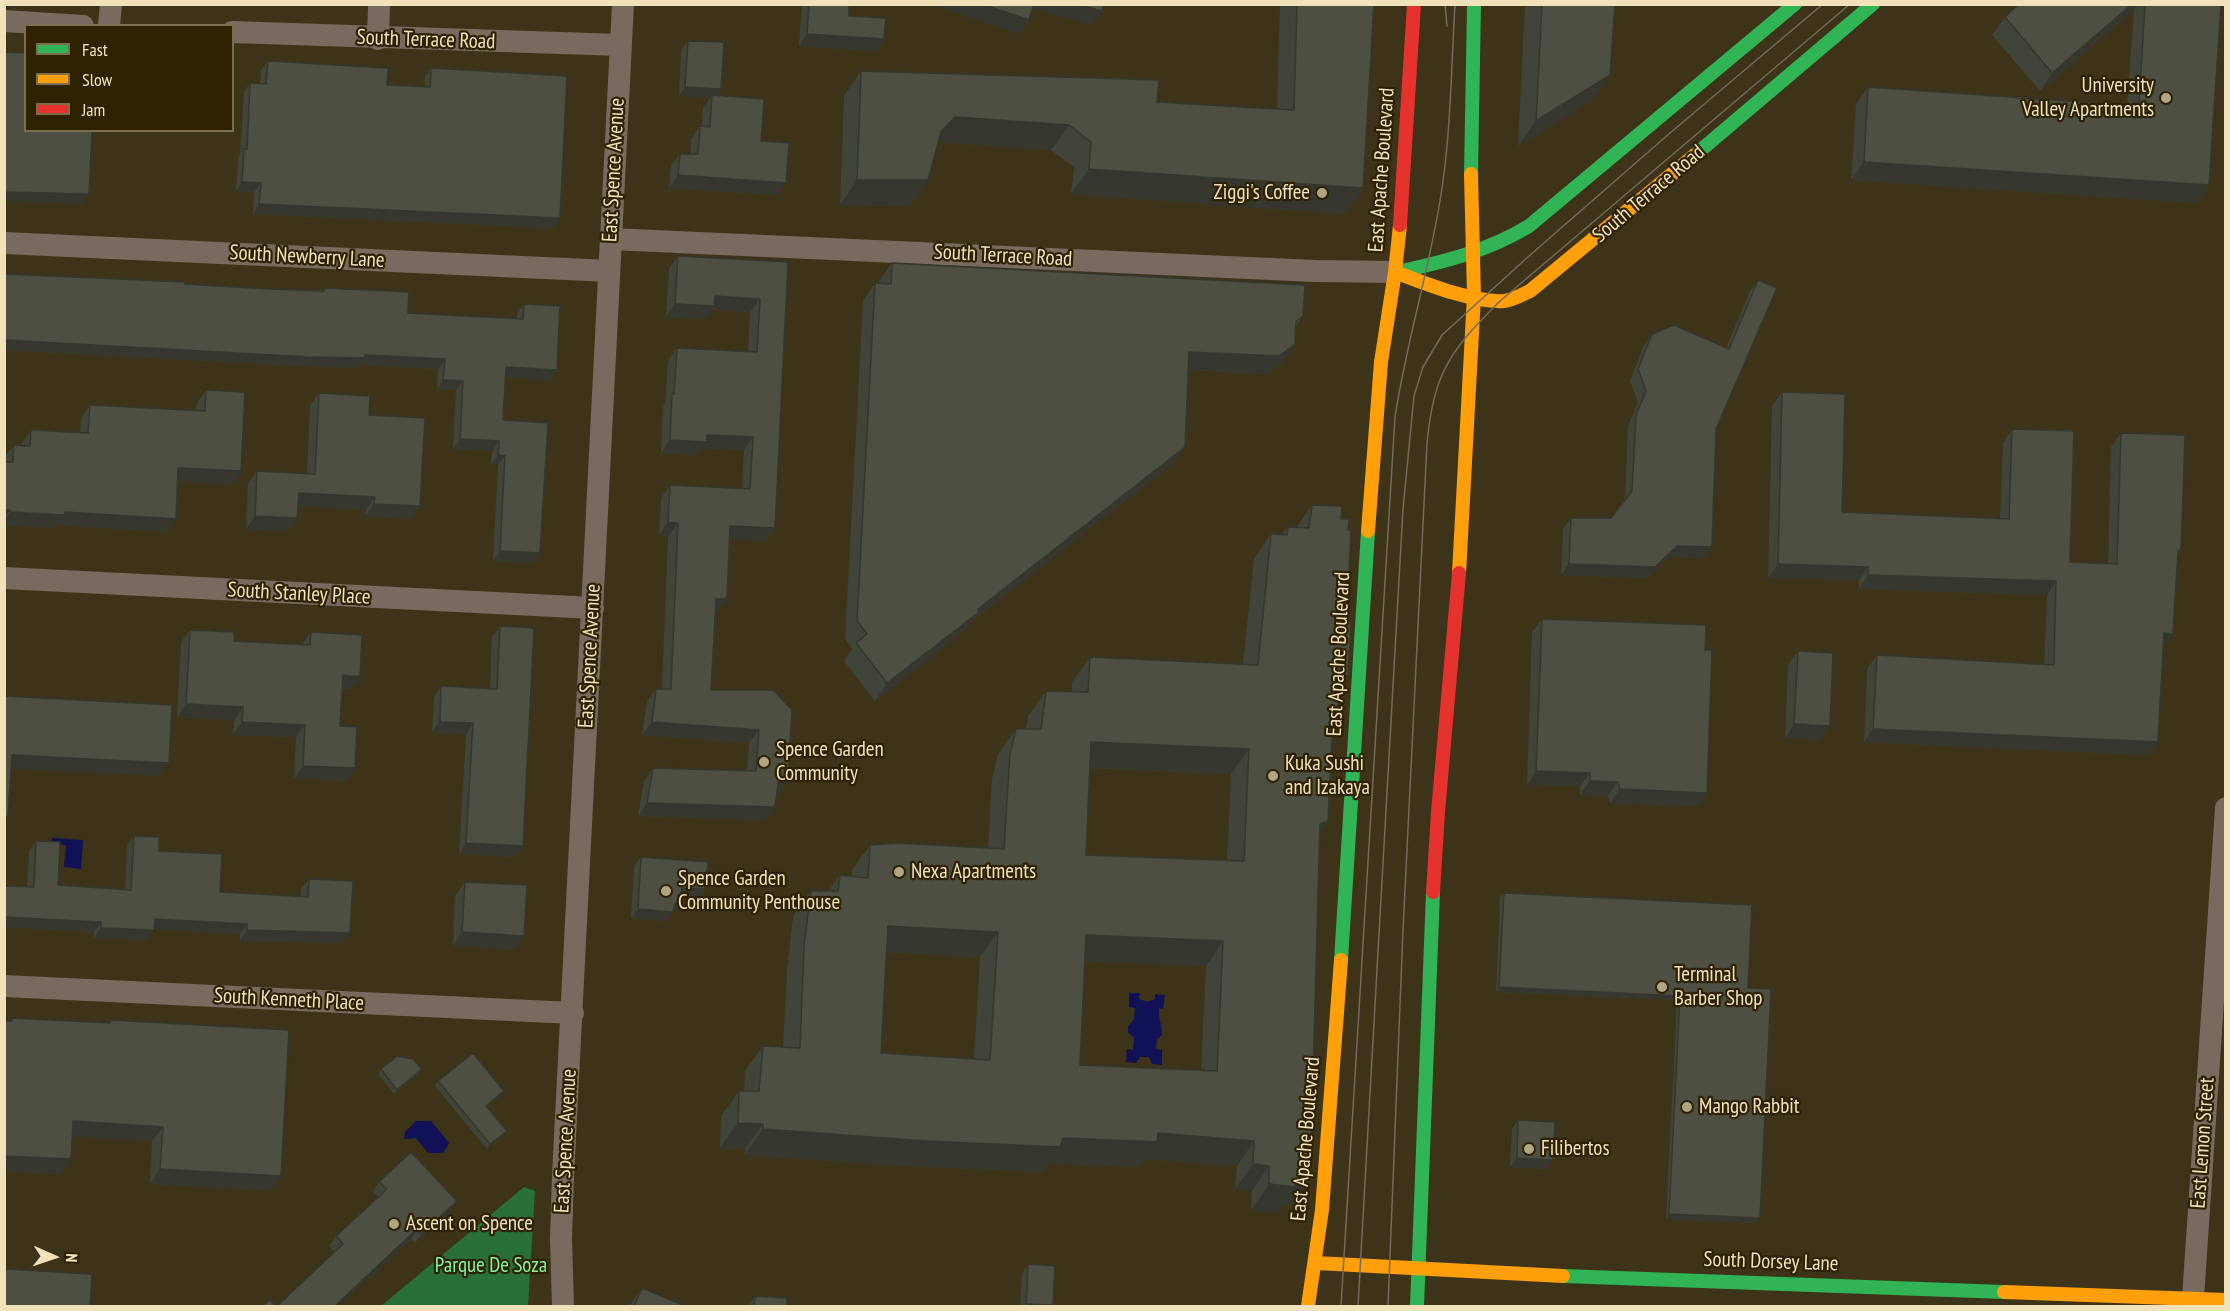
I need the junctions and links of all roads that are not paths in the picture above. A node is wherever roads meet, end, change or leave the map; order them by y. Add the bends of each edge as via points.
1 (111, 4) edge
2 (379, 4) edge
3 (622, 4) edge
4 (1414, 4) edge
5 (1474, 4) edge
6 (1796, 4) edge
7 (1874, 4) edge
8 (4, 21) edge
9 (51, 24) edge
10 (110, 24) edge
11 (234, 32) edge
12 (378, 39) junction
13 (620, 45) junction
14 (611, 239) junction
15 (4, 243) edge
16 (1474, 253) junction
17 (609, 271) junction
18 (1395, 272) junction
19 (1474, 296) junction
20 (4, 578) edge
21 (593, 608) junction
22 (2226, 808) edge
23 (2221, 921) edge
24 (4, 986) edge
25 (573, 1013) junction
26 (1316, 1263) junction
27 (1418, 1269) junction
28 (2193, 1298) junction
29 (2226, 1300) edge
30 (563, 1306) edge
31 (1308, 1306) edge
32 (1417, 1306) edge

1 - 10 street
2 - 12 street
3 - 13 street, East Spence Avenue
4 - 18 main road, East Apache Boulevard
5 - 16 main road
6 - 16 main road, South Terrace Road via 1529,226
7 - 19 main road, South Terrace Road via 1530,291 1500,301
8 - 9 street
11 - 12 street, South Terrace Road
12 - 13 street, South Terrace Road
13 - 14 street, East Spence Avenue
14 - 17 street, East Spence Avenue
14 - 18 street, South Terrace Road
15 - 17 street, South Newberry Lane
16 - 18 main road, South Terrace Road
16 - 19 main road
17 - 21 street, East Spence Avenue
18 - 19 main road, South Terrace Road
18 - 26 main road, East Apache Boulevard via 1373,448 1346,897
19 - 27 main road via 1460,576 1438,812
20 - 21 street, South Stanley Place
21 - 25 street, East Spence Avenue
22 - 23 street, East Lemon Street
23 - 28 street, East Lemon Street
24 - 25 street, South Kenneth Place
25 - 30 street, East Spence Avenue via 563,1176
26 - 27 main road, South Dorsey Lane
26 - 31 main road, East Apache Boulevard
27 - 28 main road, South Dorsey Lane
27 - 32 main road
28 - 29 main road, South Dorsey Lane

